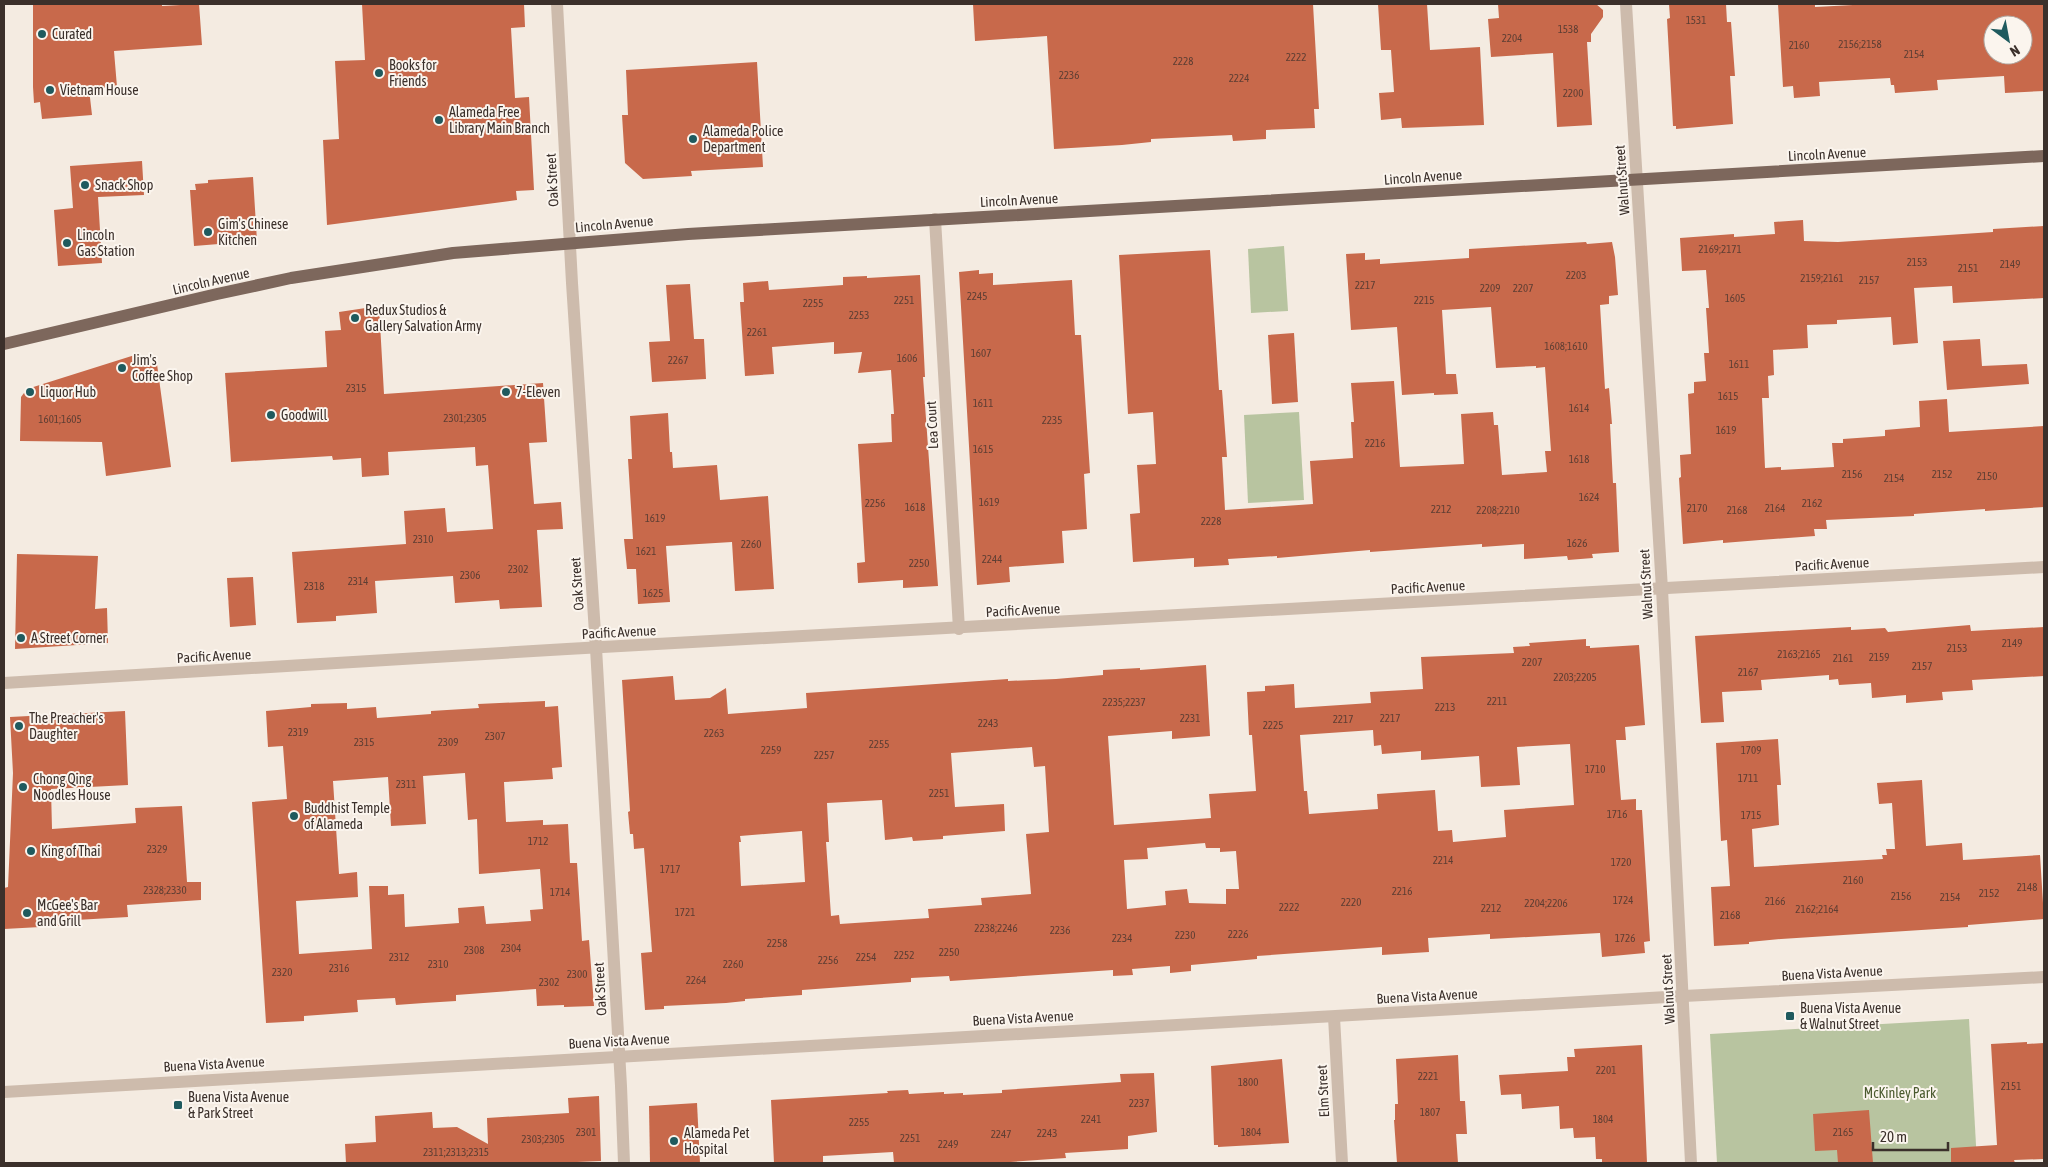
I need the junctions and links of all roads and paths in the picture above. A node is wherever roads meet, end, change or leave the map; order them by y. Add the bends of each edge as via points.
1 (557, 4) edge
2 (1626, 4) edge
3 (2044, 156) edge
4 (1637, 180) junction
5 (935, 219) junction
6 (570, 243) junction
7 (4, 344) edge
8 (2044, 567) edge
9 (1662, 589) junction
10 (959, 629) junction
11 (596, 648) junction
12 (4, 683) edge
13 (2044, 977) edge
14 (1684, 996) junction
15 (1334, 1017) junction
16 (620, 1057) junction
17 (4, 1092) edge
18 (624, 1163) edge
19 (1342, 1163) edge
20 (1691, 1163) edge

1 - 6 street, Oak Street
2 - 4 street, Walnut Street
3 - 4 main road, Lincoln Avenue
4 - 5 main road, Lincoln Avenue
4 - 9 street, Walnut Street
5 - 6 main road, Lincoln Avenue
5 - 10 street, Lea Court
6 - 7 main road, Lincoln Avenue via 453,253 291,278
6 - 11 street, Oak Street
8 - 9 street, Pacific Avenue
9 - 10 street, Pacific Avenue
9 - 14 street, Walnut Street
10 - 11 street, Pacific Avenue
11 - 12 street, Pacific Avenue
11 - 16 street, Oak Street
13 - 14 street, Buena Vista Avenue
14 - 15 street, Buena Vista Avenue
14 - 20 street, Walnut Street
15 - 16 street, Buena Vista Avenue
15 - 19 street, Elm Street
16 - 17 street, Buena Vista Avenue
16 - 18 street, Oak Street

